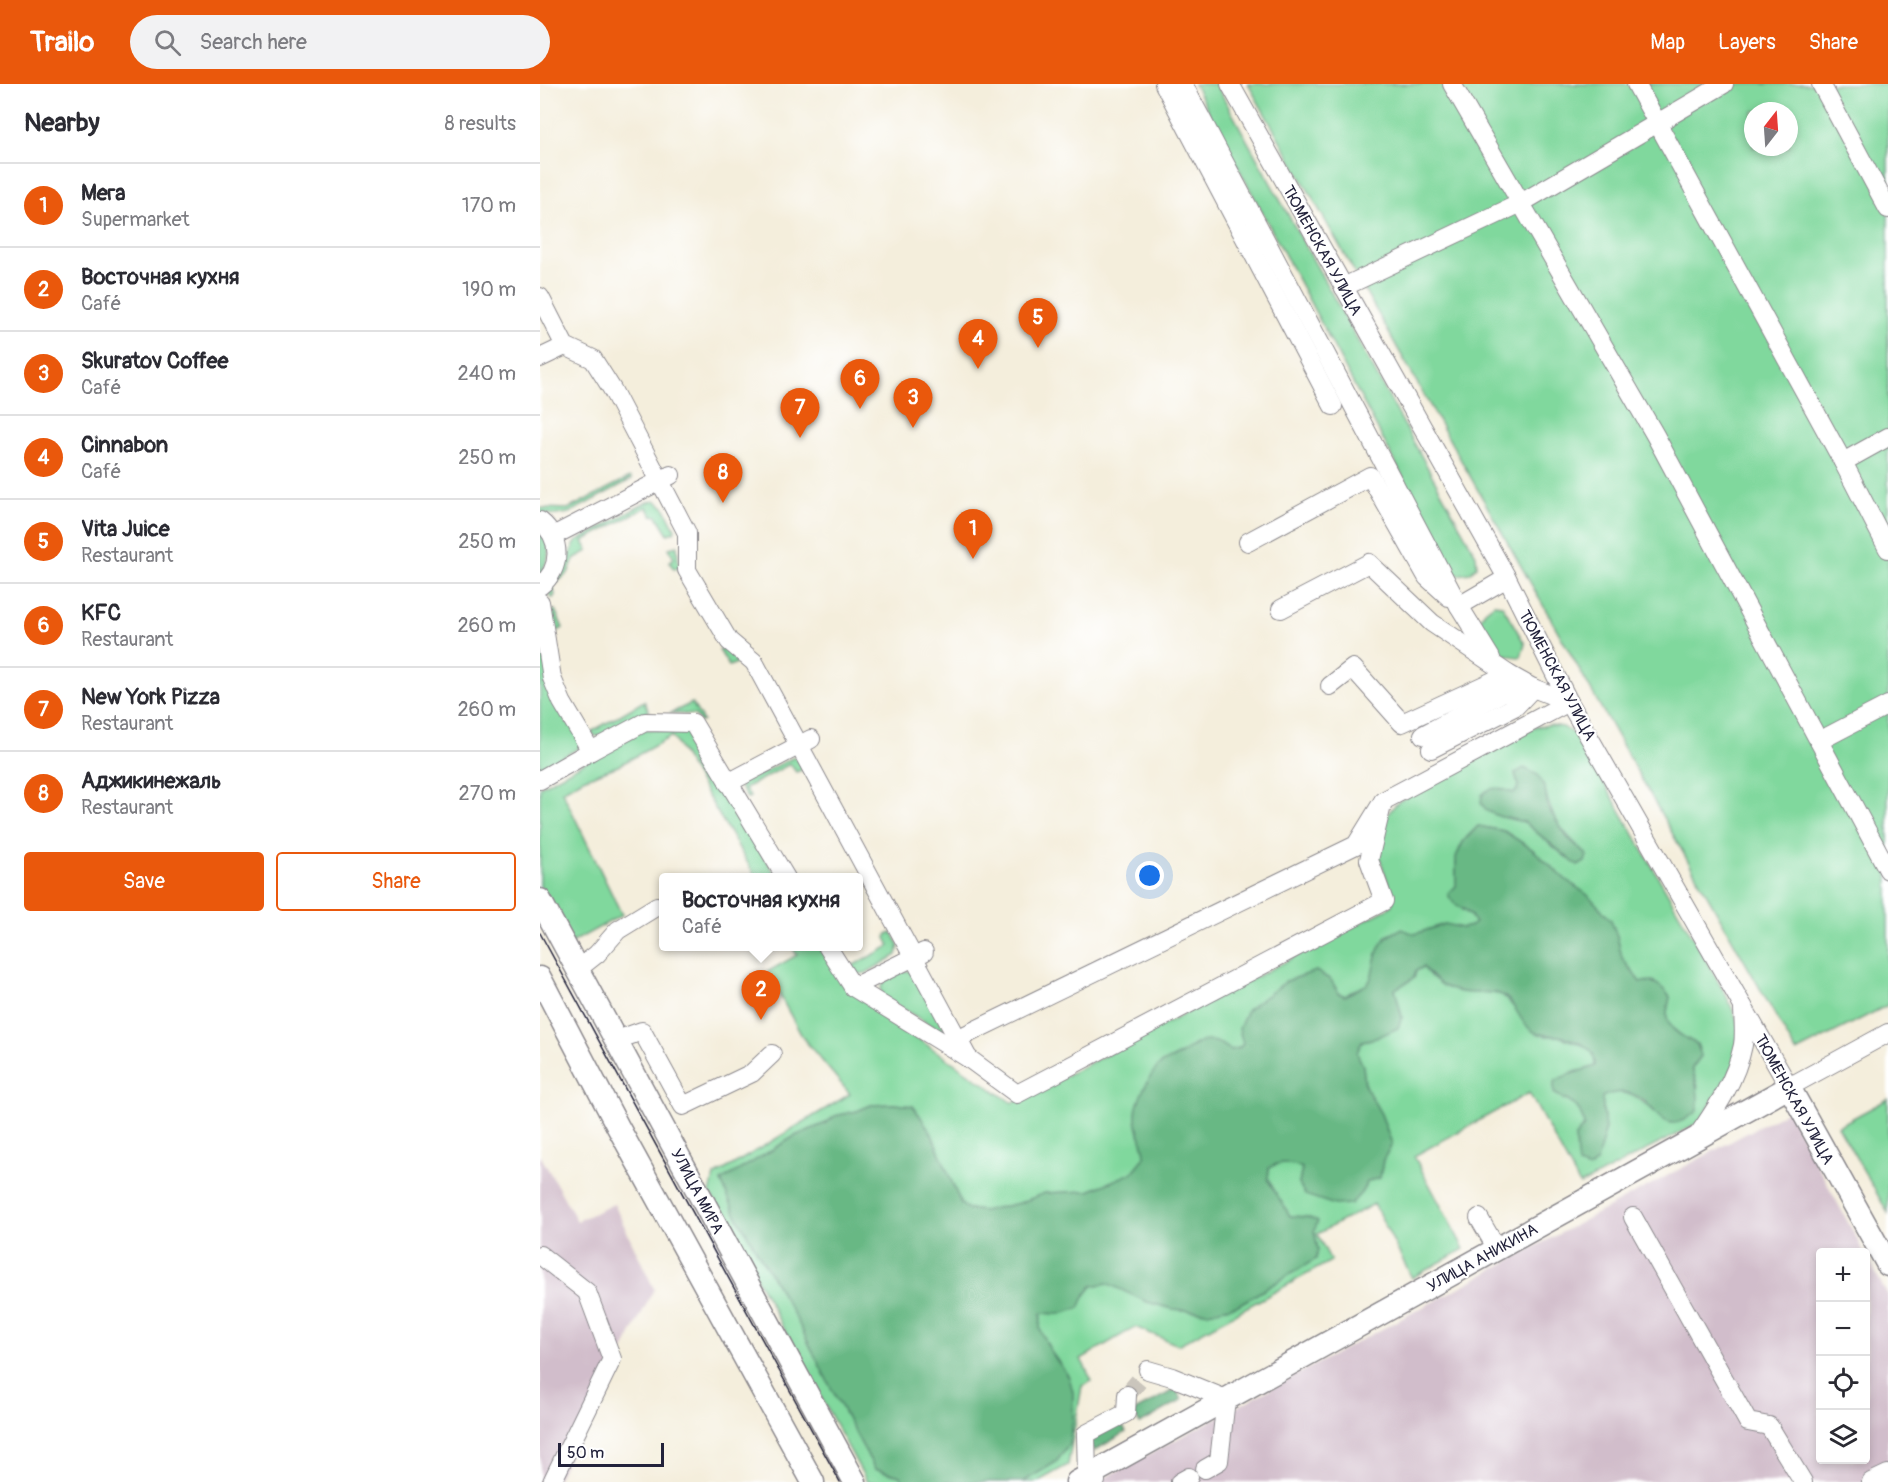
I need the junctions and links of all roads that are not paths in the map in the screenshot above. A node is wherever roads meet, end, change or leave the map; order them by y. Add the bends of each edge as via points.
1 (1164, 84) edge
2 (1184, 84) edge
3 (1230, 84) edge
4 (1452, 84) edge
5 (1636, 84) edge
6 (1724, 84) edge
7 (1821, 84) edge
8 (1658, 123) junction
9 (1521, 203) junction
10 (1888, 209) edge
11 (1344, 288) junction
12 (540, 297) edge
13 (565, 346) junction
14 (540, 358) edge
15 (1333, 406) dead end
16 (1888, 438) edge
17 (1843, 462) junction
18 (665, 478) junction
19 (540, 521) edge
20 (553, 536) junction
21 (1248, 542) dead end
22 (1888, 549) edge
23 (1507, 578) junction
24 (540, 586) edge
25 (540, 602) edge
26 (1459, 606) junction
27 (1281, 609) dead end
28 (1501, 669) junction
29 (1330, 686) dead end
30 (1533, 688) junction
31 (1569, 702) junction
32 (1888, 705) edge
33 (1818, 741) junction
34 (805, 742) junction
35 (1427, 742) dead end
36 (591, 752) junction
37 (540, 780) edge
38 (728, 783) junction
39 (1383, 801) junction
40 (1888, 870) edge
41 (783, 873) edge
42 (540, 900) edge
43 (657, 906) dead end
44 (830, 951) edge
45 (919, 954) junction
46 (578, 969) junction
47 (540, 978) edge
48 (853, 987) junction
49 (1743, 1005) junction
50 (1888, 1033) edge
51 (617, 1040) junction
52 (957, 1040) junction
53 (772, 1054) dead end
54 (968, 1058) junction
55 (1789, 1087) junction
56 (1696, 1139) junction
57 (1633, 1216) dead end
58 (1479, 1218) dead end
59 (1497, 1249) junction
60 (540, 1255) edge
61 (1888, 1265) edge
62 (1148, 1370) dead end
63 (1127, 1395) tunnel mouth
64 (1226, 1399) junction
65 (792, 1444) junction
66 (1205, 1468) dead end
67 (1888, 1474) edge
68 (1087, 1480) edge
69 (552, 1482) edge
70 (805, 1482) edge
71 (813, 1482) edge
72 (855, 1482) edge
73 (1803, 1482) edge
74 (1871, 1482) edge

1 - 15 street
2 - 26 street
3 - 11 street, ТЮМЕНСКАЯ УЛИЦА
4 - 9 street
5 - 8 street
6 - 8 street
7 - 10 street
8 - 9 street
8 - 17 street
9 - 11 street
9 - 33 street via 1655,435
11 - 23 street, ТЮМЕНСКАЯ УЛИЦА
12 - 13 street
13 - 14 street
13 - 18 street via 593,359
16 - 17 street
17 - 22 street
18 - 20 street
18 - 34 street via 687,533 687,570 729,641 754,662
19 - 20 street
20 - 24 street via 557,560 553,572
21 - 26 street via 1370,476 1427,577
23 - 26 street
23 - 31 street, ТЮМЕНСКАЯ УЛИЦА
25 - 36 street via 552,678
26 - 28 street
27 - 28 street via 1369,563 1432,623
28 - 29 street via 1402,723 1353,668
28 - 30 street
30 - 31 street
30 - 35 street via 1516,706
31 - 39 street
31 - 49 street, ТЮМЕНСКАЯ УЛИЦА
32 - 33 street
33 - 40 street
34 - 38 street
34 - 45 street
36 - 37 street
36 - 38 street via 645,722 693,723
38 - 41 street
39 - 52 street via 1356,845 1059,984
39 - 54 street via 1369,860 1384,901 1017,1094
42 - 46 main road, УЛИЦА МИРА
43 - 46 street via 618,930
44 - 48 street
45 - 48 street
45 - 52 street
46 - 51 main road, УЛИЦА МИРА
47 - 65 main road
48 - 54 street
49 - 55 street, ТЮМЕНСКАЯ УЛИЦА
49 - 56 street via 1743,1043 1733,1077
50 - 55 street, УЛИЦА АНИКИНА
51 - 53 street via 642,1031 683,1106 752,1073
51 - 72 main road, УЛИЦА МИРА
52 - 54 street
55 - 56 main road, УЛИЦА АНИКИНА
55 - 61 main road, ТЮМЕНСКАЯ УЛИЦА
56 - 59 main road, УЛИЦА АНИКИНА
57 - 73 street via 1748,1422 1769,1426
58 - 59 street
59 - 64 main road, УЛИЦА АНИКИНА
60 - 69 street via 587,1292 612,1359
62 - 64 street
63 - 68 street via 1126,1413 1086,1434
64 - 66 street via 1219,1461
64 - 68 main road, УЛИЦА АНИКИНА
65 - 70 main road
65 - 71 main road
67 - 74 street

